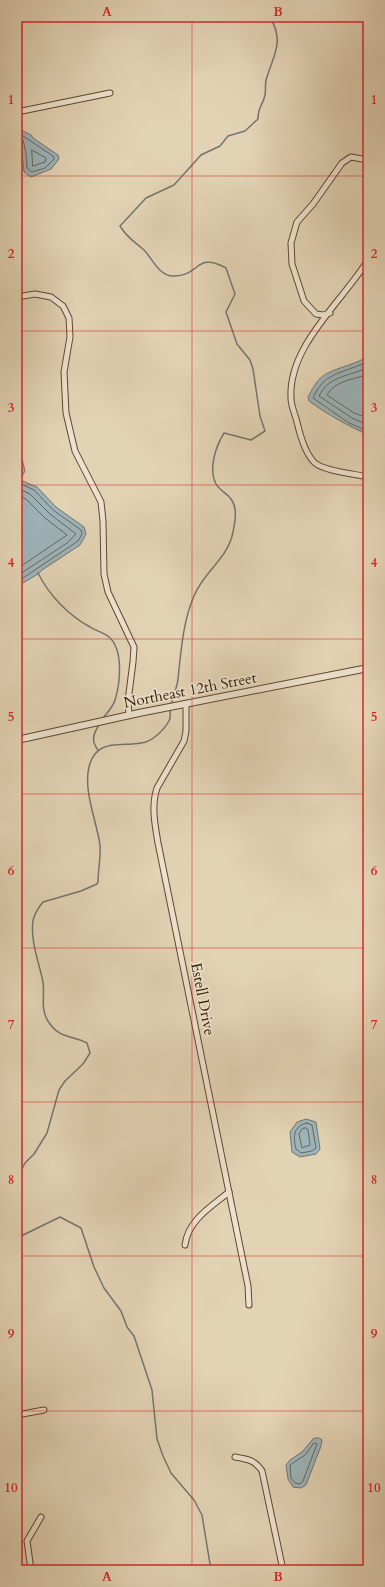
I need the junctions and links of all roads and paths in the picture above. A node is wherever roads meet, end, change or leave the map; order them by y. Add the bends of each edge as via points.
1 (110, 93) dead end
2 (17, 112) edge
3 (368, 160) edge
4 (368, 260) edge
5 (17, 297) edge
6 (330, 313) junction
7 (368, 477) edge
8 (368, 668) edge
9 (186, 704) junction
10 (129, 715) junction
11 (17, 740) edge
12 (229, 1192) junction
13 (185, 1245) dead end
14 (249, 1305) dead end
15 (44, 1410) dead end
16 (17, 1415) edge
17 (235, 1457) dead end
18 (41, 1517) dead end
19 (31, 1570) edge
20 (283, 1570) edge

1 - 2 street
3 - 6 street via 351,157 342,163 297,222 293,233 290,248 292,264 302,296 307,306 316,314
4 - 6 street
5 - 10 street via 35,294 51,297 63,306 69,318 70,337 64,372 66,413 79,460 101,502 104,574 108,592 134,647 128,701
6 - 7 street via 302,352 294,372 291,400 301,436 315,463
8 - 9 street, Northeast 12th Street
9 - 10 street, Northeast 12th Street
9 - 12 street, Estell Drive via 184,741 157,788 154,814
10 - 11 street, Northeast 12th Street
12 - 13 street via 198,1217 190,1227
12 - 14 street, Estell Drive via 248,1286
15 - 16 street
17 - 20 street via 248,1459 262,1471
18 - 19 street via 26,1541

